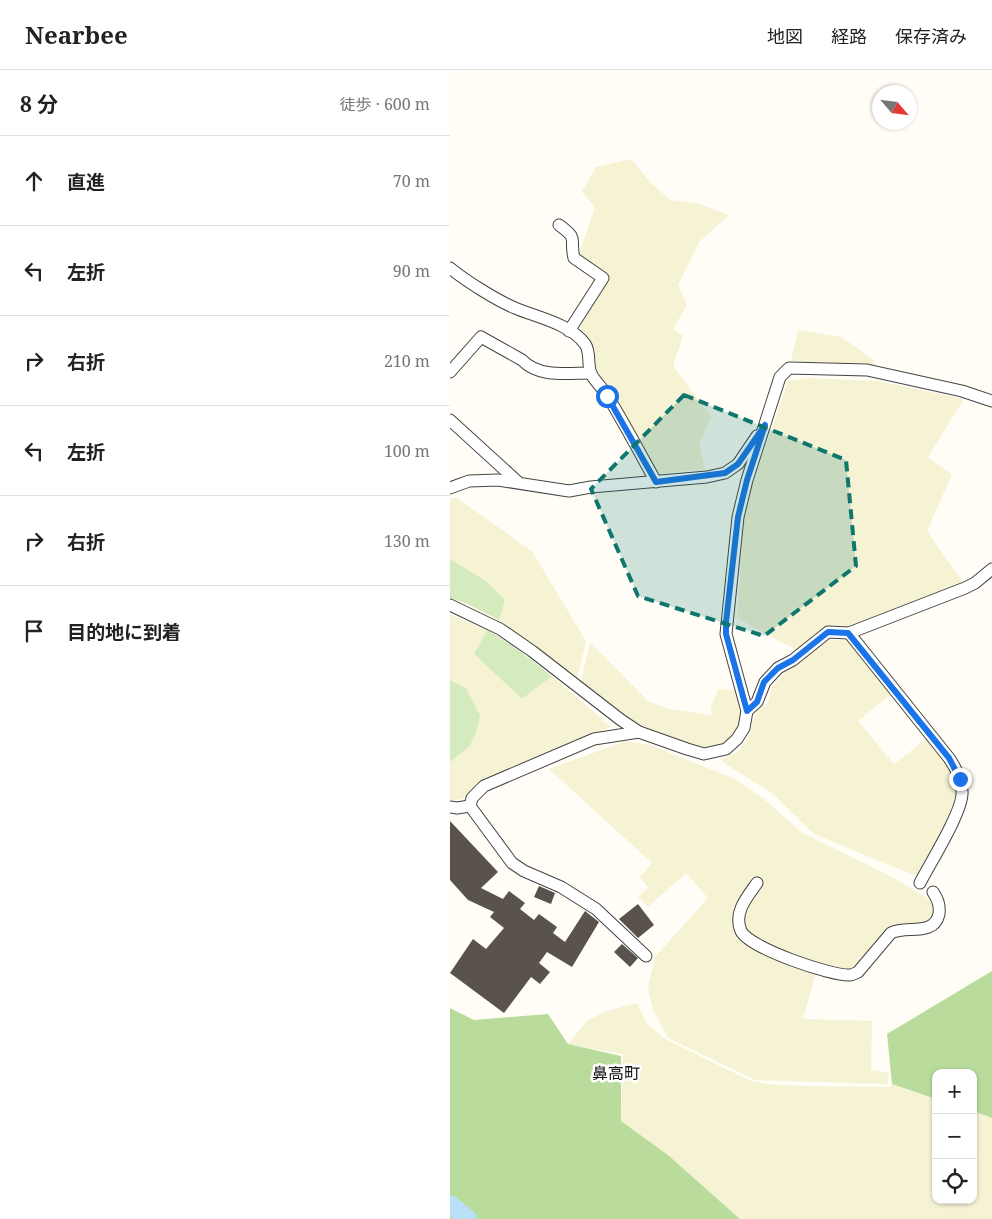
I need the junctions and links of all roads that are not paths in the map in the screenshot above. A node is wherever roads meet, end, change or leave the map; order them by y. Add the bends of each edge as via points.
1 (559, 225) dead end
2 (450, 268) edge
3 (569, 331) junction
4 (450, 372) edge
5 (591, 373) junction
6 (992, 401) edge
7 (450, 420) edge
8 (765, 425) junction
9 (518, 482) junction
10 (656, 482) junction
11 (450, 488) edge
12 (992, 569) edge
13 (450, 605) edge
14 (848, 633) junction
15 (747, 711) junction
16 (639, 732) junction
17 (470, 806) junction
18 (450, 807) edge
19 (757, 882) dead end
20 (920, 883) dead end
21 (933, 892) dead end
22 (646, 956) dead end

1 - 3 street via 574,241 574,258 603,278
2 - 3 street via 515,308 550,320
3 - 5 street via 586,344
4 - 5 street via 482,337 542,372
5 - 10 street
6 - 8 street via 867,370 789,368 780,377
7 - 9 street
8 - 10 street via 738,464 725,473
8 - 15 street via 738,517 726,622 726,634
9 - 10 street via 569,491
9 - 11 street via 469,481
12 - 14 street via 965,588
13 - 16 street via 500,629
14 - 15 street via 828,632 778,668 764,682 757,702
14 - 20 street via 949,758 960,779 960,802
15 - 16 street via 744,728 736,739 726,749 710,754 686,750
16 - 17 street via 594,739 484,786 472,798
17 - 18 street
17 - 22 street via 512,863 596,909
19 - 21 street via 740,908 741,931 747,939 813,968 851,975 858,972 891,933 920,930 934,924 940,908

